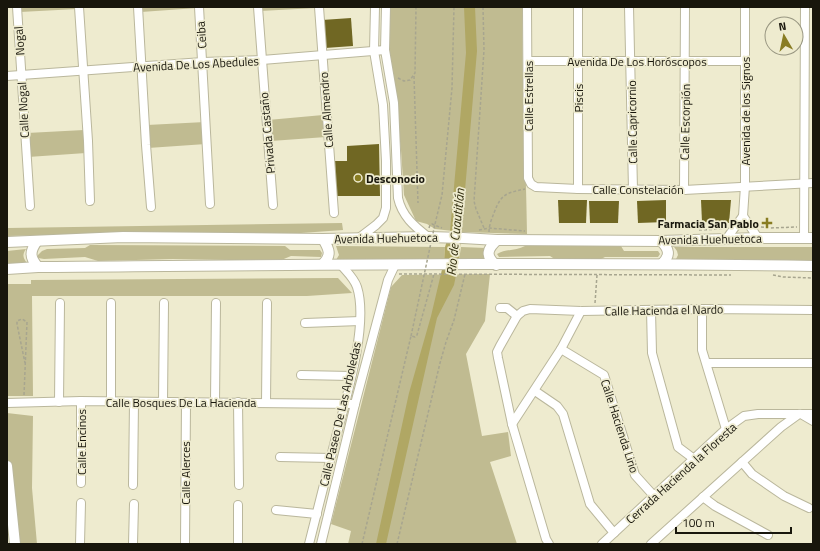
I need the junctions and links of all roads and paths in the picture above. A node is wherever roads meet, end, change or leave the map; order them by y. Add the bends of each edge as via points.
1 (17, 7) edge
2 (79, 7) edge
3 (138, 7) edge
4 (199, 7) edge
5 (258, 7) edge
6 (319, 7) edge
7 (375, 7) edge
8 (386, 7) edge
9 (416, 7) edge
10 (454, 7) edge
11 (483, 7) edge
12 (528, 7) edge
13 (578, 7) edge
14 (629, 7) edge
15 (685, 7) edge
16 (745, 7) edge
17 (805, 7) edge
18 (385, 50) junction
19 (374, 51) junction
20 (322, 56) junction
21 (262, 60) junction
22 (686, 60) junction
23 (528, 61) junction
24 (578, 61) junction
25 (631, 61) junction
26 (745, 61) junction
27 (203, 62) junction
28 (142, 66) junction
29 (83, 71) junction
30 (22, 75) junction
31 (7, 76) edge
32 (397, 76) dead end
33 (414, 76) junction
34 (394, 103) junction
35 (382, 105) junction
36 (809, 183) edge
37 (534, 186) junction
38 (745, 186) junction
39 (578, 189) junction
40 (633, 190) junction
41 (684, 190) junction
42 (90, 201) dead end
43 (210, 204) dead end
44 (418, 204) dead end
45 (273, 205) dead end
46 (30, 206) dead end
47 (151, 207) dead end
48 (334, 213) dead end
49 (743, 216) junction
50 (435, 224) junction
51 (751, 227) junction
52 (804, 227) junction
53 (489, 228) junction
54 (734, 228) junction
55 (484, 229) junction
56 (478, 230) dead end
57 (695, 230) dead end
58 (526, 231) dead end
59 (445, 234) junction
60 (428, 237) junction
61 (359, 238) junction
62 (727, 238) junction
63 (758, 238) junction
64 (808, 238) edge
65 (323, 239) junction
66 (491, 240) junction
67 (37, 241) junction
68 (661, 241) junction
69 (7, 242) edge
70 (323, 264) junction
71 (496, 264) junction
72 (662, 264) junction
73 (341, 265) junction
74 (813, 266) edge
75 (38, 267) junction
76 (7, 269) edge
77 (393, 269) junction
78 (464, 269) junction
79 (435, 270) junction
80 (597, 275) junction
81 (733, 275) dead end
82 (772, 275) dead end
83 (813, 278) edge
84 (60, 303) dead end
85 (112, 303) dead end
86 (164, 303) dead end
87 (216, 303) dead end
88 (267, 303) dead end
89 (500, 308) dead end
90 (702, 309) junction
91 (651, 310) junction
92 (813, 310) edge
93 (581, 311) junction
94 (595, 311) junction
95 (517, 316) junction
96 (360, 321) junction
97 (305, 323) dead end
98 (411, 336) junction
99 (561, 349) junction
100 (25, 363) junction
101 (706, 363) junction
102 (813, 363) edge
103 (300, 375) dead end
104 (351, 376) junction
105 (535, 391) junction
106 (80, 401) junction
107 (59, 402) junction
108 (111, 402) junction
109 (134, 402) junction
110 (163, 402) junction
111 (186, 402) junction
112 (215, 402) junction
113 (238, 402) junction
114 (266, 402) junction
115 (7, 403) edge
116 (23, 403) junction
117 (345, 404) junction
118 (355, 404) junction
119 (800, 414) junction
120 (813, 414) edge
121 (813, 421) edge
122 (512, 424) junction
123 (726, 429) junction
124 (280, 457) dead end
125 (331, 458) junction
126 (694, 459) junction
127 (742, 462) junction
128 (7, 466) edge
129 (7, 471) edge
130 (80, 483) dead end
131 (133, 485) dead end
132 (239, 485) dead end
133 (654, 496) junction
134 (703, 497) junction
135 (9, 502) edge
136 (81, 503) dead end
137 (134, 504) dead end
138 (238, 505) dead end
139 (809, 508) dead end
140 (276, 510) dead end
141 (317, 514) junction
142 (614, 533) junction
143 (768, 535) dead end
144 (15, 544) edge
145 (80, 544) edge
146 (133, 544) edge
147 (185, 544) edge
148 (238, 544) edge
149 (309, 544) edge
150 (321, 544) edge
151 (362, 544) edge
152 (398, 544) edge
153 (549, 544) edge
154 (602, 544) edge
155 (651, 544) edge

1 - 30 street, Nogal
2 - 29 street
3 - 28 street
4 - 27 street, Ceiba
5 - 21 street, Privada Castaño
6 - 20 street, Calle Almendro
7 - 19 street
8 - 18 street
9 - 33 path
10 - 50 path via 452,88 442,195
11 - 55 path via 484,50 474,201
12 - 23 street, Calle Estrellas
13 - 24 street, Piscis
14 - 25 street, Calle Capricornio
15 - 22 street, Calle Escorpión
16 - 26 street, Avenida de los Signos
17 - 36 street
18 - 19 street, Avenida De Los Abedules
18 - 34 street
19 - 20 street, Avenida De Los Abedules
19 - 35 street
20 - 21 street, Avenida De Los Abedules
20 - 48 street, Calle Almendro
21 - 27 street, Avenida De Los Abedules
21 - 45 street, Privada Castaño
22 - 25 street, Avenida De Los Horóscopos
22 - 26 street, Avenida De Los Horóscopos
22 - 41 street, Calle Escorpión
23 - 24 street, Avenida De Los Horóscopos
23 - 37 street, Calle Estrellas via 528,178
24 - 25 street, Avenida De Los Horóscopos
24 - 39 street, Piscis
25 - 40 street, Calle Capricornio
26 - 38 street, Avenida de los Signos
27 - 28 street, Avenida De Los Abedules
27 - 43 street, Ceiba
28 - 29 street, Avenida De Los Abedules
28 - 47 street
29 - 30 street, Avenida De Los Abedules
29 - 42 street
30 - 31 street, Avenida De Los Abedules
30 - 46 street, Calle Nogal
32 - 33 path via 404,81
33 - 44 path
34 - 35 street
34 - 60 street via 399,201 410,222
35 - 61 street via 386,208 383,218
36 - 38 street, Calle Constelación
36 - 52 street
37 - 39 street, Calle Constelación
37 - 53 path via 512,192 498,201
38 - 41 street, Calle Constelación
38 - 49 street, Avenida de los Signos
39 - 40 street, Calle Constelación
40 - 41 street, Calle Constelación
49 - 51 street
49 - 54 street
50 - 59 path
50 - 98 path, bridge
51 - 52 path
51 - 63 street
52 - 64 street
53 - 55 path
53 - 58 path
53 - 66 path
54 - 57 path
54 - 62 street
55 - 56 path
55 - 66 path
59 - 60 main road, Avenida Huehuetoca
59 - 66 main road, Avenida Huehuetoca
60 - 61 main road, Avenida Huehuetoca
61 - 65 main road, Avenida Huehuetoca
62 - 63 main road, Avenida Huehuetoca
62 - 68 main road, Avenida Huehuetoca
63 - 64 main road, Avenida Huehuetoca
65 - 67 main road, Avenida Huehuetoca via 123,237
65 - 70 main road via 330,253 328,260
66 - 68 main road, Avenida Huehuetoca
66 - 71 main road via 488,252 490,260
67 - 69 main road, Avenida Huehuetoca
67 - 75 main road via 30,254
68 - 72 main road via 668,252 667,259
70 - 73 main road, Avenida Huehuetoca
70 - 75 main road, Avenida Huehuetoca
71 - 72 main road, Avenida Huehuetoca
71 - 78 main road, Avenida Huehuetoca
72 - 74 main road, Avenida Huehuetoca
73 - 77 main road, Avenida Huehuetoca
73 - 96 street, Calle Paseo De Las Arboledas via 354,280 357,288
75 - 76 main road, Avenida Huehuetoca
77 - 79 main road, Avenida Huehuetoca
77 - 79 path
77 - 118 street, Calle Paseo De Las Arboledas
78 - 79 main road, Avenida Huehuetoca
78 - 79 path via 441,274
78 - 80 path
78 - 152 path via 454,320 440,363
79 - 98 path via 417,336
80 - 81 path
80 - 94 path
82 - 83 path
84 - 107 street
85 - 108 street
86 - 110 street
87 - 112 street
88 - 114 street
89 - 95 street via 506,308
90 - 91 street, Calle Hacienda el Nardo
90 - 92 street, Calle Hacienda el Nardo
90 - 101 street via 702,350
91 - 94 street, Calle Hacienda el Nardo
91 - 126 street via 652,353 678,447
93 - 94 street, Calle Hacienda el Nardo
93 - 95 street, Calle Hacienda el Nardo via 530,309
93 - 99 street
95 - 122 street via 497,352
96 - 97 street
96 - 104 street, Calle Paseo De Las Arboledas
98 - 151 path
99 - 105 street
99 - 133 street, Calle Hacienda Lirio via 604,375 635,475
100 - 100 path via 28,326 22,319 17,324
100 - 116 path
101 - 102 street
101 - 123 street
103 - 104 street
104 - 117 street, Calle Paseo De Las Arboledas
105 - 122 street
105 - 142 street via 557,406 563,414 590,504
106 - 107 street, Calle Bosques De La Hacienda
106 - 108 street, Calle Bosques De La Hacienda
106 - 130 street, Calle Encinos
107 - 116 street, Calle Bosques De La Hacienda
108 - 109 street, Calle Bosques De La Hacienda
109 - 110 street, Calle Bosques De La Hacienda
109 - 131 street
110 - 111 street, Calle Bosques De La Hacienda
111 - 112 street, Calle Bosques De La Hacienda
111 - 147 street, Calle Alerces
112 - 113 street, Calle Bosques De La Hacienda
113 - 114 street, Calle Bosques De La Hacienda
113 - 132 street
114 - 117 street, Calle Bosques De La Hacienda
115 - 116 street, Calle Bosques De La Hacienda
117 - 118 street, Calle Bosques De La Hacienda
117 - 125 street, Calle Paseo De Las Arboledas
118 - 150 street, Calle Paseo De Las Arboledas
119 - 120 street, Cerrada Hacienda la Floresta
119 - 121 street
119 - 123 street, Cerrada Hacienda la Floresta via 744,416
119 - 127 street via 781,427
122 - 153 street
123 - 126 street, Cerrada Hacienda la Floresta
124 - 125 street
125 - 141 street, Calle Paseo De Las Arboledas
126 - 133 street, Cerrada Hacienda la Floresta
127 - 134 street
127 - 139 street via 752,474 784,496
128 - 129 main road
129 - 135 main road
133 - 142 street, Cerrada Hacienda la Floresta
134 - 143 street
134 - 155 street
135 - 144 main road
136 - 145 street
137 - 146 street
138 - 148 street
140 - 141 street
141 - 149 street, Calle Paseo De Las Arboledas
142 - 154 street, Cerrada Hacienda la Floresta

